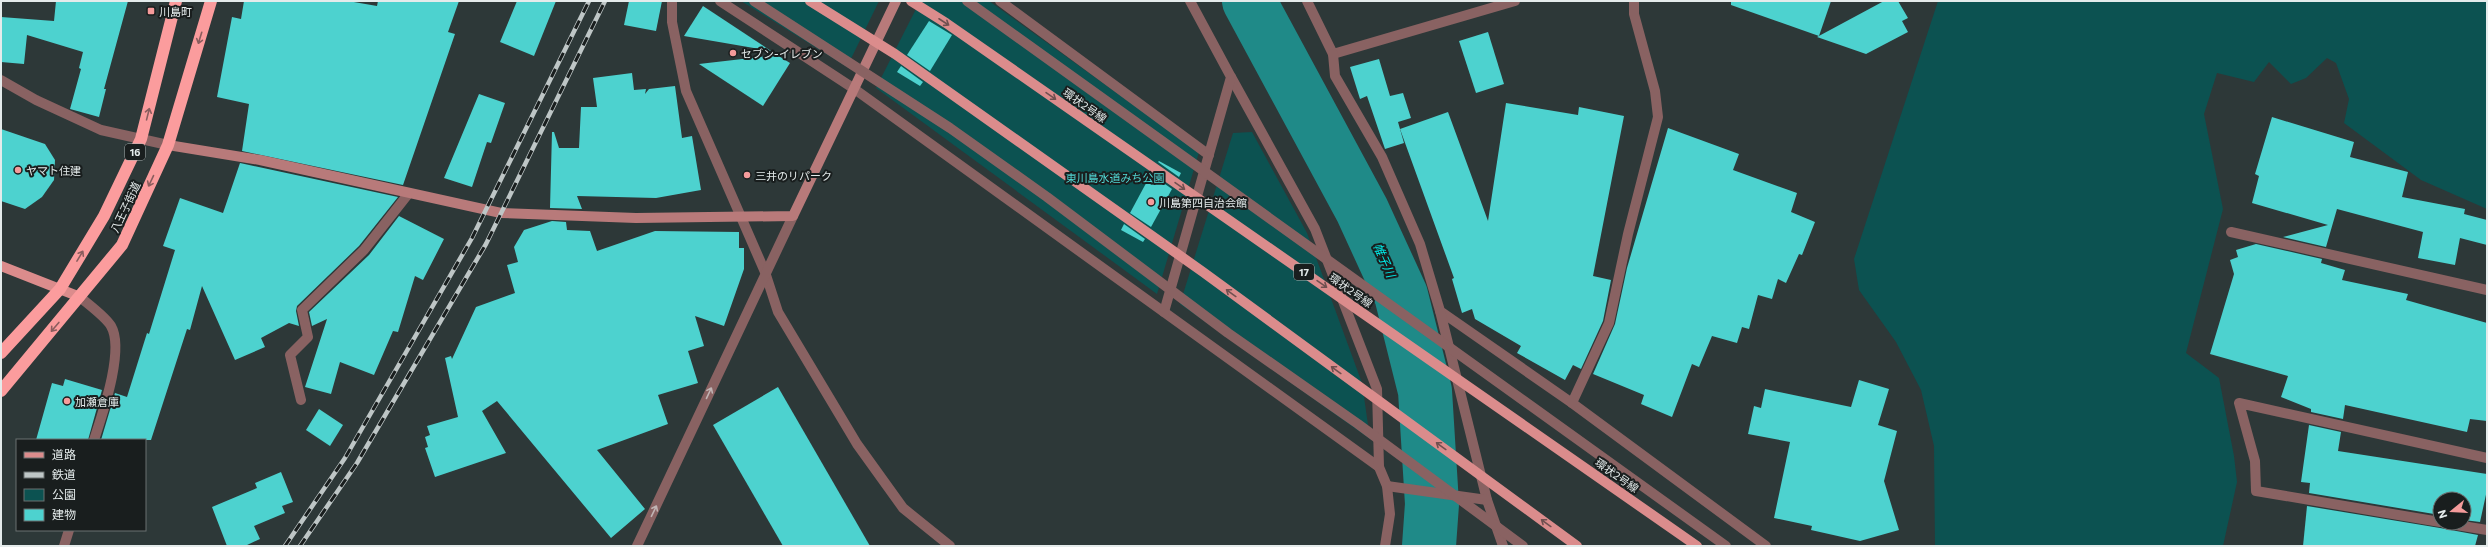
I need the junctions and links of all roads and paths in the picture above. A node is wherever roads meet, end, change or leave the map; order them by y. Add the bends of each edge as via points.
1 (176, 1) edge
2 (211, 1) edge
3 (672, 1) edge
4 (720, 1) edge
5 (754, 1) edge
6 (810, 1) edge
7 (896, 1) edge
8 (911, 1) edge
9 (967, 1) edge
10 (1000, 1) edge
11 (1190, 1) edge
12 (1307, 1) edge
13 (1516, 1) edge
14 (1634, 1) edge
15 (1333, 54) junction
16 (1231, 77) junction
17 (1, 80) edge
18 (853, 88) junction
19 (141, 139) junction
20 (168, 145) junction
21 (1209, 156) junction
22 (409, 193) junction
23 (740, 215) junction
24 (793, 216) junction
25 (2231, 232) dead end
26 (1, 266) edge
27 (765, 272) junction
28 (60, 289) junction
29 (2487, 290) edge
30 (80, 297) junction
31 (1440, 311) junction
32 (1164, 312) junction
33 (1, 353) edge
34 (1, 390) edge
35 (301, 400) dead end
36 (1572, 403) junction
37 (94, 439) edge
38 (2487, 458) edge
39 (1379, 467) junction
40 (1391, 486) junction
41 (1487, 500) junction
42 (2432, 521) edge
43 (2472, 528) edge
44 (2487, 530) edge
45 (68, 531) edge
46 (64, 546) edge
47 (637, 546) edge
48 (950, 546) edge
49 (1385, 546) edge
50 (1503, 546) edge
51 (1523, 546) edge
52 (1578, 546) edge
53 (1697, 546) edge
54 (1726, 546) edge
55 (1766, 546) edge

19 -> 1 highway, 八王子街道 / 16
2 -> 20 highway, 八王子街道 / 16
3 - 23 street via 672,22 686,91
4 - 18 street
5 - 51 street, bridge via 950,128
52 -> 6 main road, bridge via 1177,254 895,54
7 - 18 street
8 -> 53 main road, 環状2号線 / 17, bridge
9 - 54 street, bridge
10 - 21 street
11 - 16 street
12 - 15 street
13 - 15 street
14 - 36 street via 1634,14 1655,91 1658,117 1628,234 1609,323
15 - 31 street via 1335,76 1382,157 1420,244
16 - 21 street
16 - 39 street via 1315,229 1377,389
17 - 19 street via 36,100 101,130
18 - 24 street
18 - 32 street
19 - 20 street
28 -> 19 highway, 八王子街道 / 16 via 104,216
20 - 22 street via 260,160
20 -> 30 highway, 八王子街道 / 16 via 122,245
21 - 32 street
22 - 23 street via 485,211 515,214 636,218
22 - 35 street via 364,250 302,310 308,337 290,354
23 - 24 street
23 - 27 street
24 - 27 street
25 - 29 street
26 - 28 main road
47 -> 27 street
27 - 48 street via 778,312 857,444 903,508
28 - 30 main road
28 - 33 highway, 八王子街道 / 16
30 -> 34 highway, 八王子街道 / 16
30 - 37 street via 112,326 114,343 115,370
31 - 36 street
31 - 41 street
32 - 39 street
36 - 55 street
38 - 42 street via 2238,403 2255,461 2256,491
39 - 40 street
40 - 41 street, bridge
40 - 49 street
41 - 50 street
43 - 44 street
45 - 46 street

